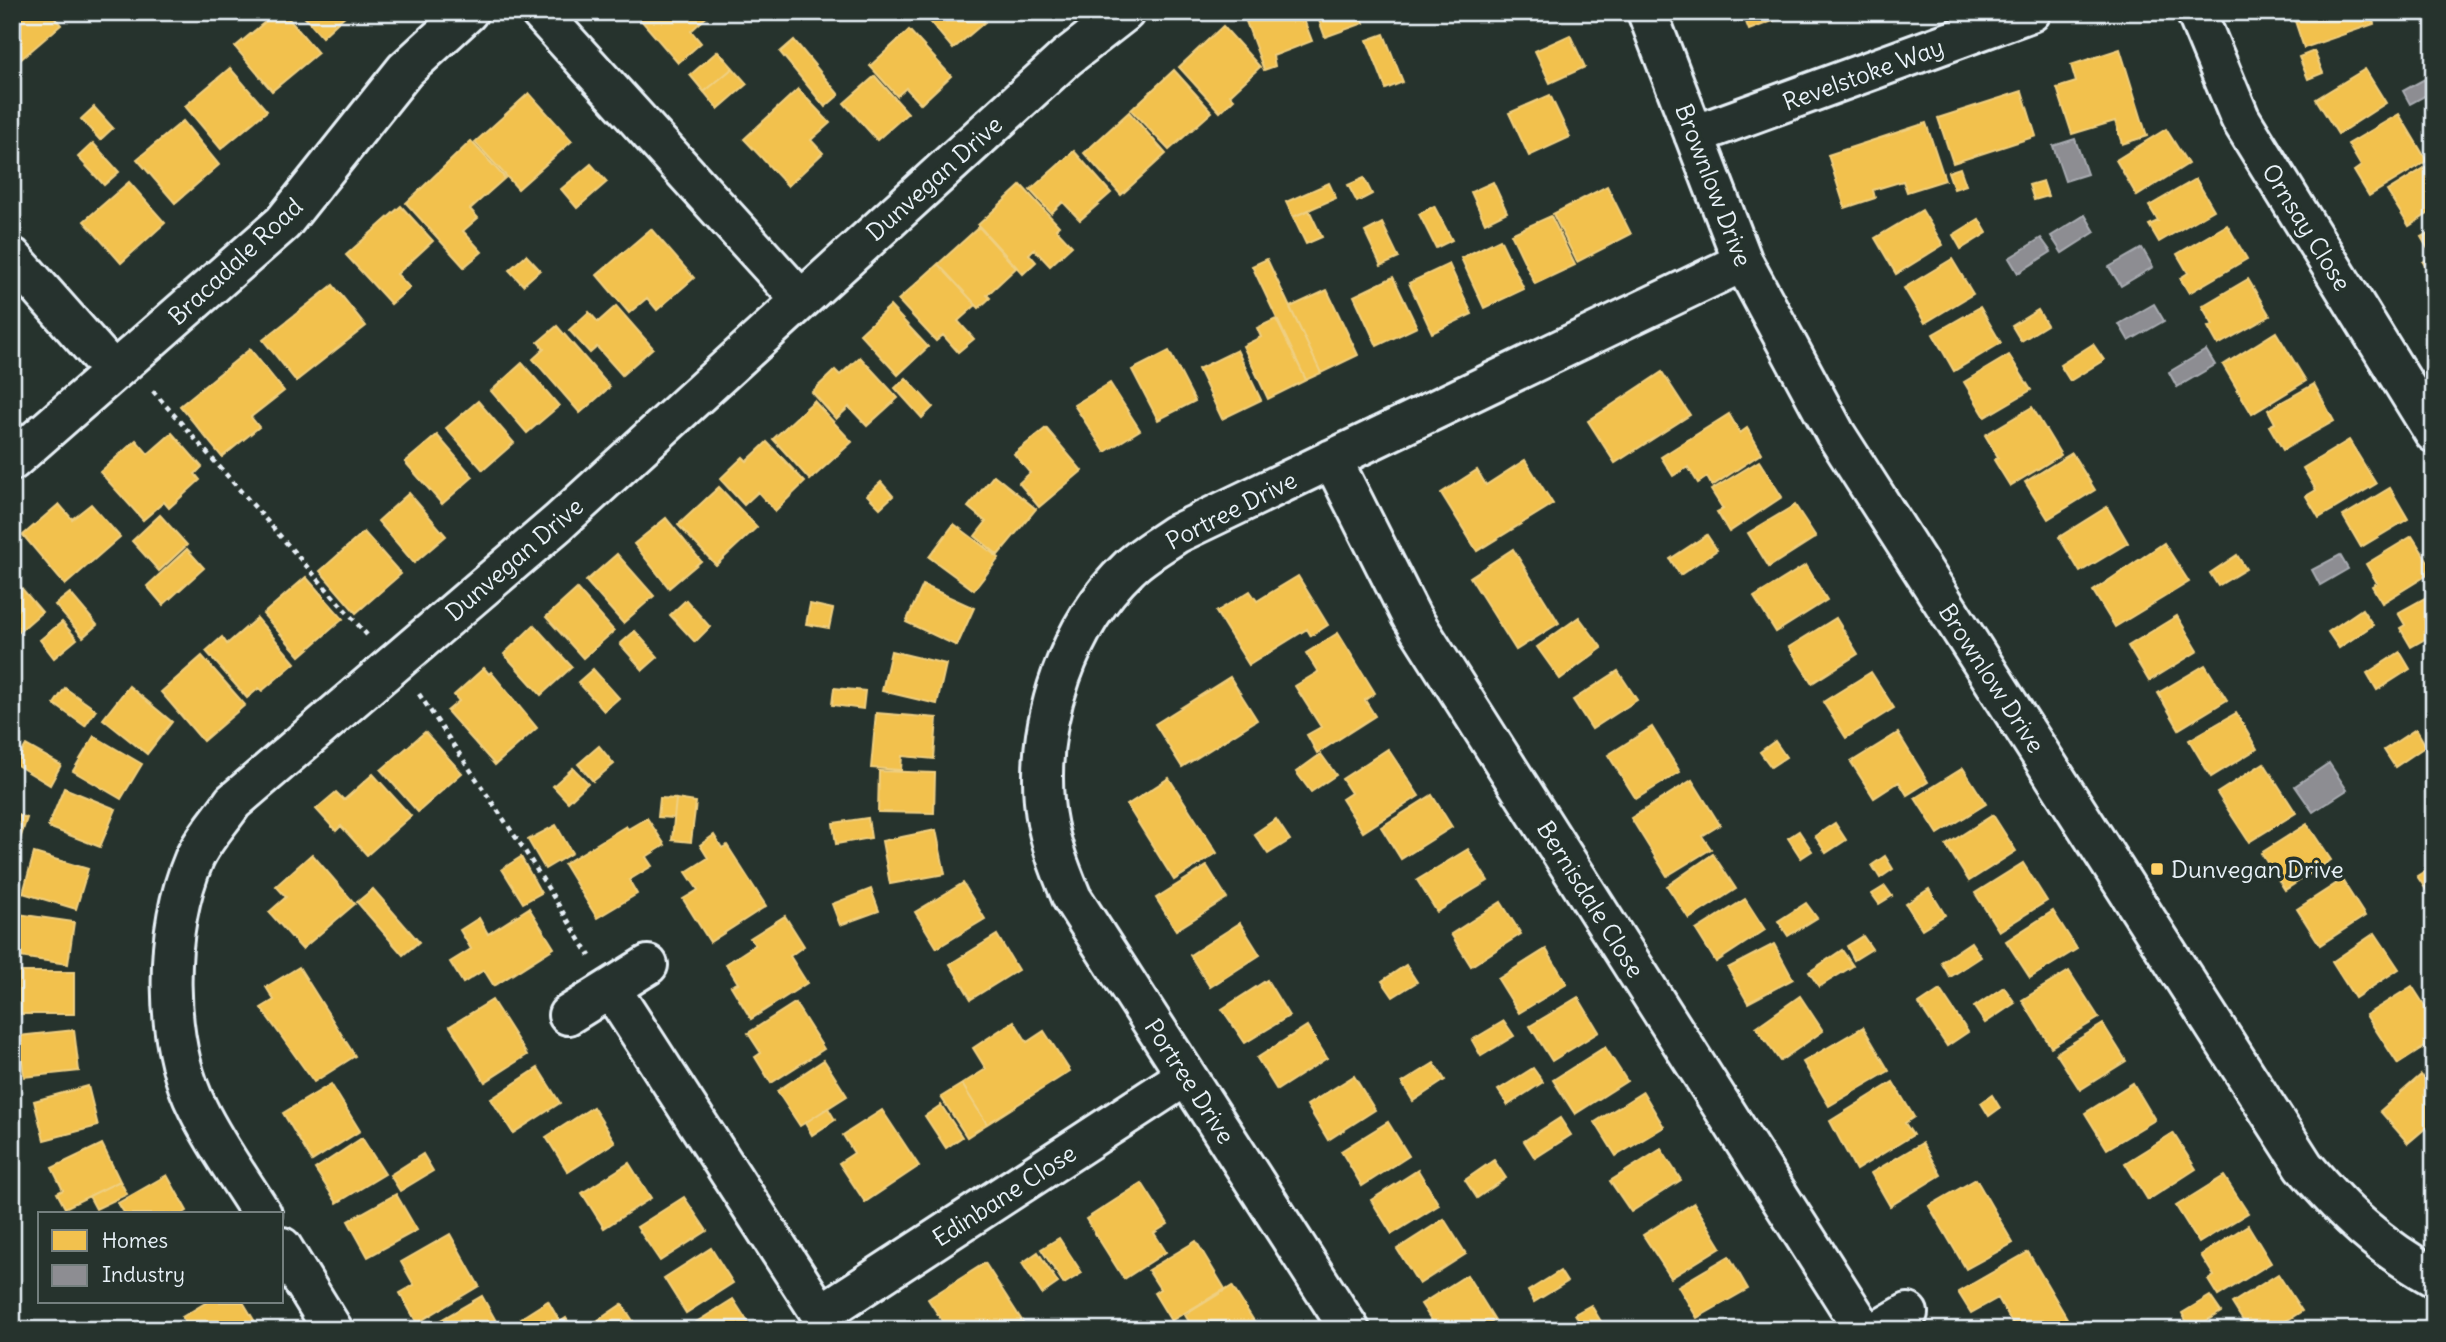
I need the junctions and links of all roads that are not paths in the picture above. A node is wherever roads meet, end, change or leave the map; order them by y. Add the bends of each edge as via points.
1 (468, 12) edge
2 (540, 12) edge
3 (1125, 12) edge
4 (1647, 12) edge
5 (2031, 12) edge
6 (2196, 12) edge
7 (1694, 135) junction
8 (12, 257) edge
9 (1743, 262) junction
10 (802, 300) junction
11 (113, 371) junction
12 (2434, 433) edge
13 (1332, 459) junction
14 (12, 461) edge
15 (648, 965) dead end
16 (611, 989) junction
17 (568, 1015) dead end
18 (1186, 1076) junction
19 (261, 1212) edge
20 (284, 1250) edge
21 (2434, 1277) edge
22 (826, 1322) edge
23 (332, 1330) edge
24 (1350, 1330) edge
25 (1864, 1330) edge

1 - 11 street, Bracadale Road via 405,70 283,223
2 - 10 street
3 - 10 street, Dunvegan Drive via 1066,58
4 - 7 street, Brownlow Drive
5 - 7 street, Revelstoke Way
6 - 12 street, Ornsay Close via 2240,118
7 - 9 street, Brownlow Drive
8 - 11 street
9 - 13 street, Portree Drive
9 - 21 street, Brownlow Drive via 1835,433 2304,1166 2348,1217 2394,1255
10 - 19 street, Dunvegan Drive via 558,523 233,802 195,858 177,921 171,978 183,1066 198,1108
11 - 14 street, Bracadale Road
13 - 18 street, Portree Drive via 1176,534 1129,568 1085,624 1052,708 1043,751 1044,803 1053,849 1072,898
13 - 25 street, Bernisdale Close via 1411,616
15 - 16 street
16 - 17 street
16 - 22 street, Edinbane Close
18 - 22 street, Edinbane Close
18 - 24 street, Portree Drive
20 - 23 street

